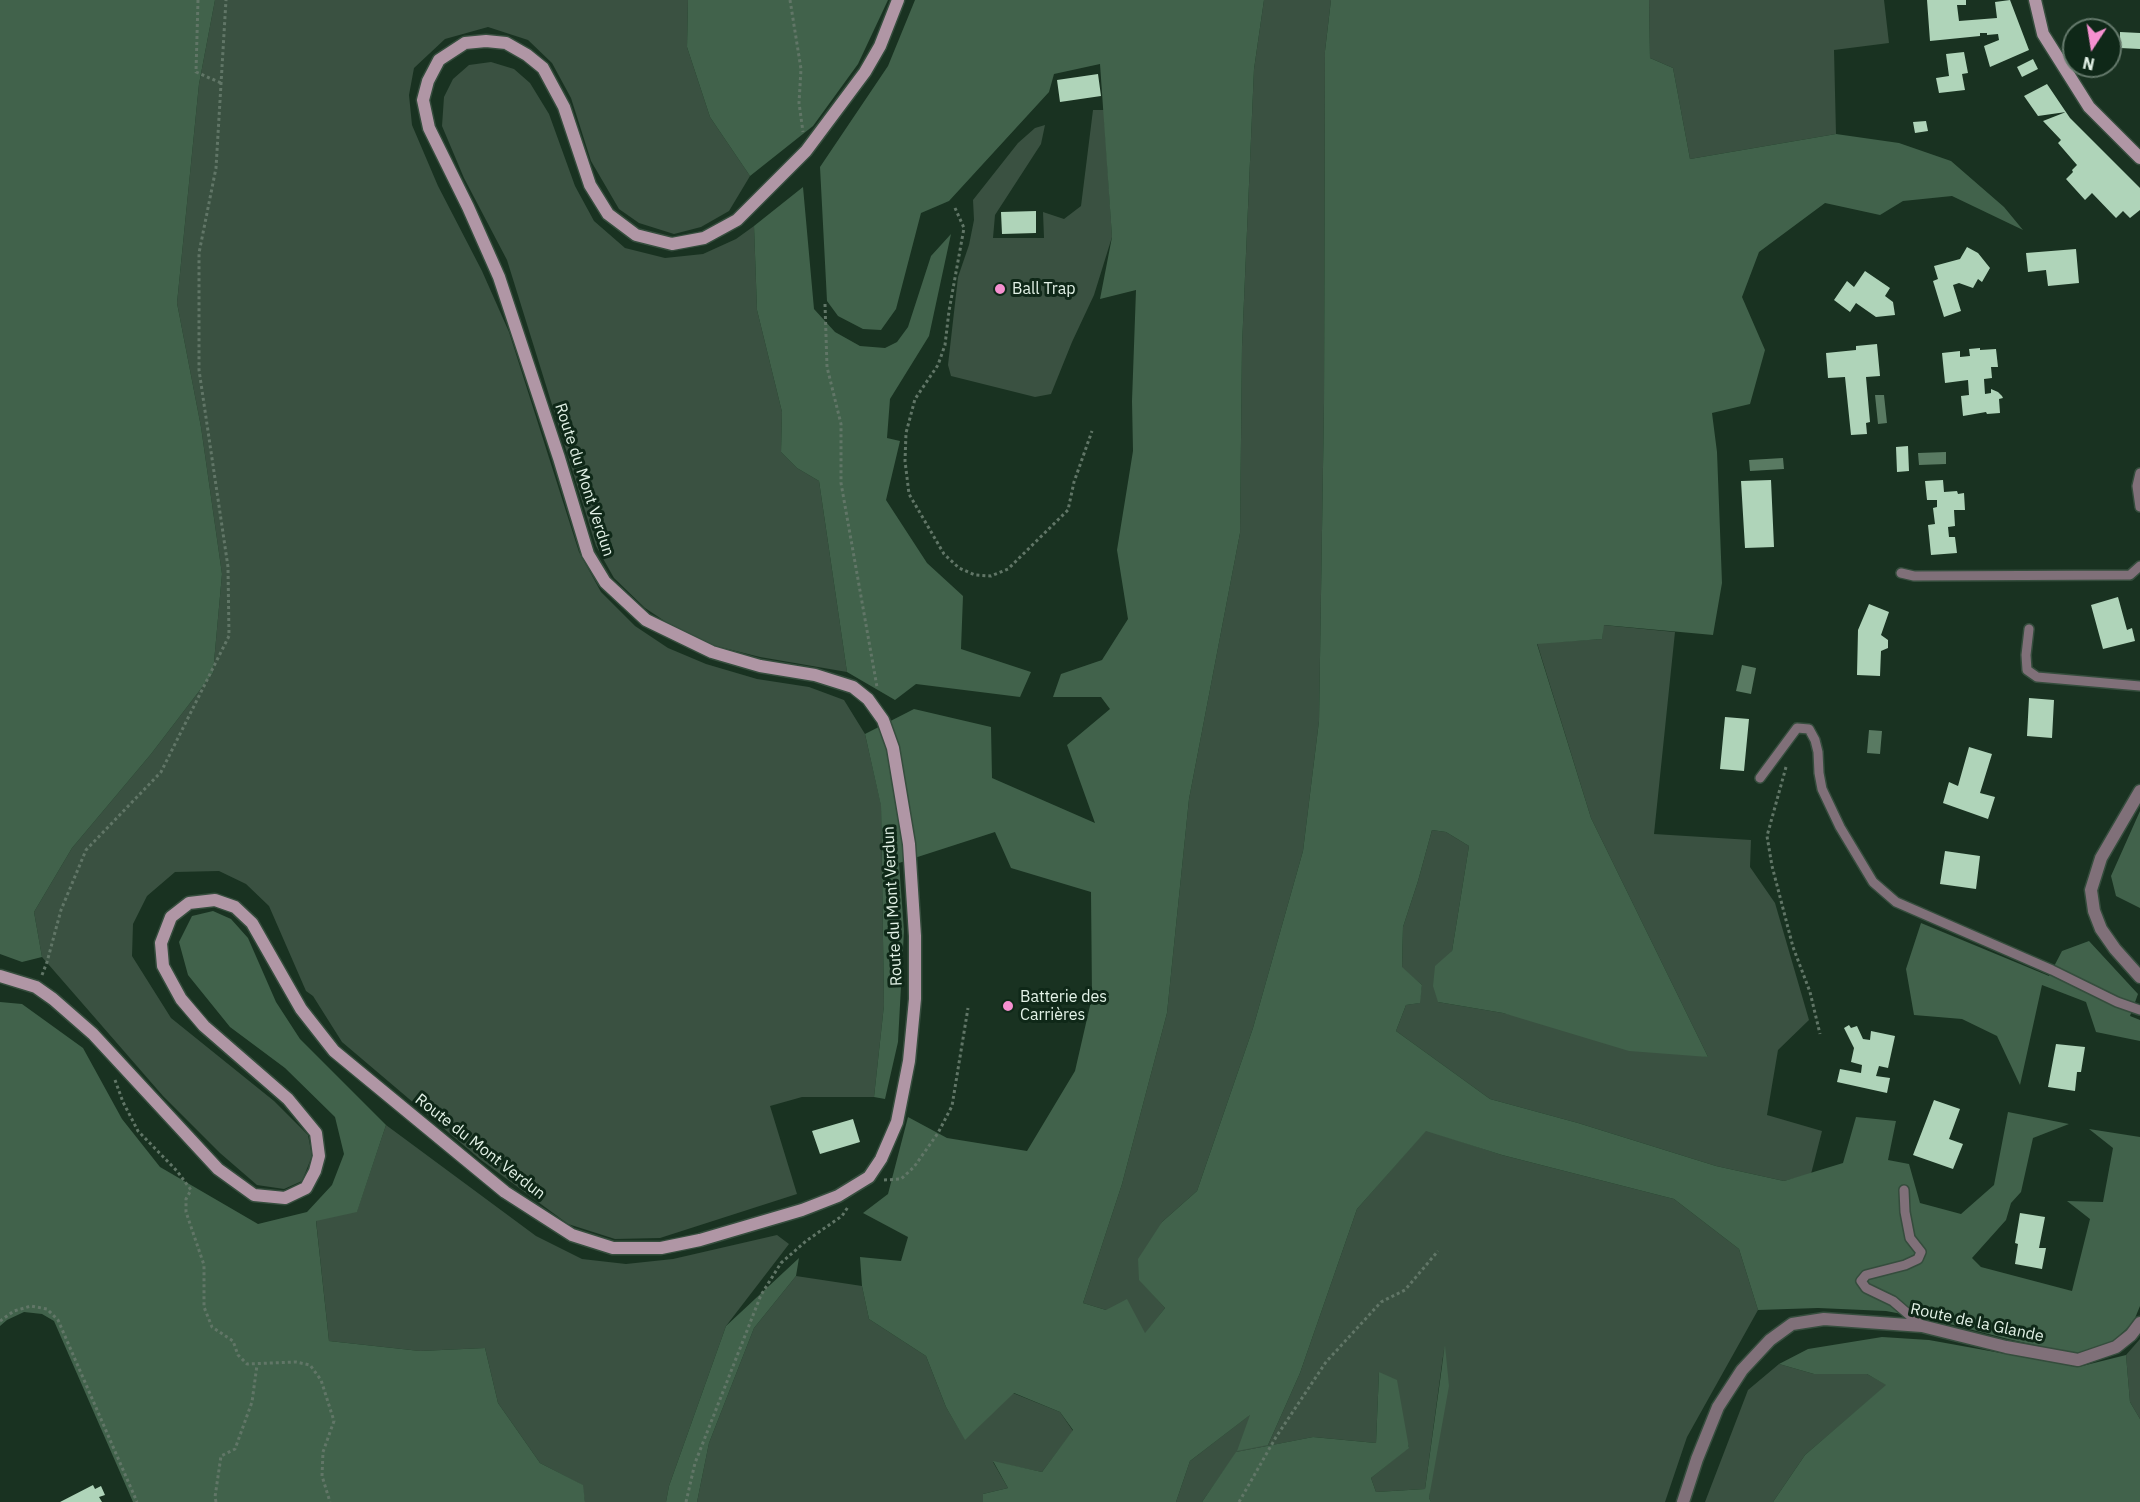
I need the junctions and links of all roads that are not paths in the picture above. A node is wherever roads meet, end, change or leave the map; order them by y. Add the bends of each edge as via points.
1 (898, 0) edge
2 (2035, 0) edge
3 (2140, 158) edge
4 (2140, 473) edge
5 (2140, 507) edge
6 (2140, 567) edge
7 (1901, 573) dead end
8 (2028, 629) dead end
9 (2140, 686) edge
10 (1760, 778) dead end
11 (2140, 791) edge
12 (0, 976) edge
13 (2140, 977) edge
14 (2140, 1010) edge
15 (1904, 1190) dead end
16 (2140, 1323) edge
17 (1922, 1326) junction
18 (1683, 1502) edge

1 - 12 street, Route du Mont Verdun via 865,72 806,151 737,220 704,238 672,244 636,235 608,214 590,185 564,107 543,68 506,43 465,43 439,60 423,100 429,128 499,277 588,554 605,582 646,620 711,652 853,687 868,699 883,720 893,748 909,844 915,999 909,1061 897,1122 869,1177 838,1196 802,1210 661,1248 613,1248 572,1236 505,1192 334,1051 300,1010 252,923 235,907 215,900 189,903 171,917 161,943 163,966 181,999 204,1026 288,1099 316,1133 319,1156 306,1188 285,1198 254,1195 218,1169 93,1034 53,999 36,987
2 - 3 street via 2043,34 2090,107
4 - 5 lane
6 - 7 lane via 2130,575
8 - 9 lane via 2027,670 2037,677
10 - 14 lane via 1797,728 1809,729 1818,752 1822,789 1840,827 1873,882 1896,902
11 - 13 street via 2101,858 2091,890 2102,929
15 - 17 lane via 1910,1238 1921,1252 1918,1259 1866,1275 1861,1281
16 - 17 street, Route de la Glande via 2116,1347 2078,1360
17 - 18 street, Route de la Glande via 1824,1319 1792,1324 1770,1340 1718,1407

